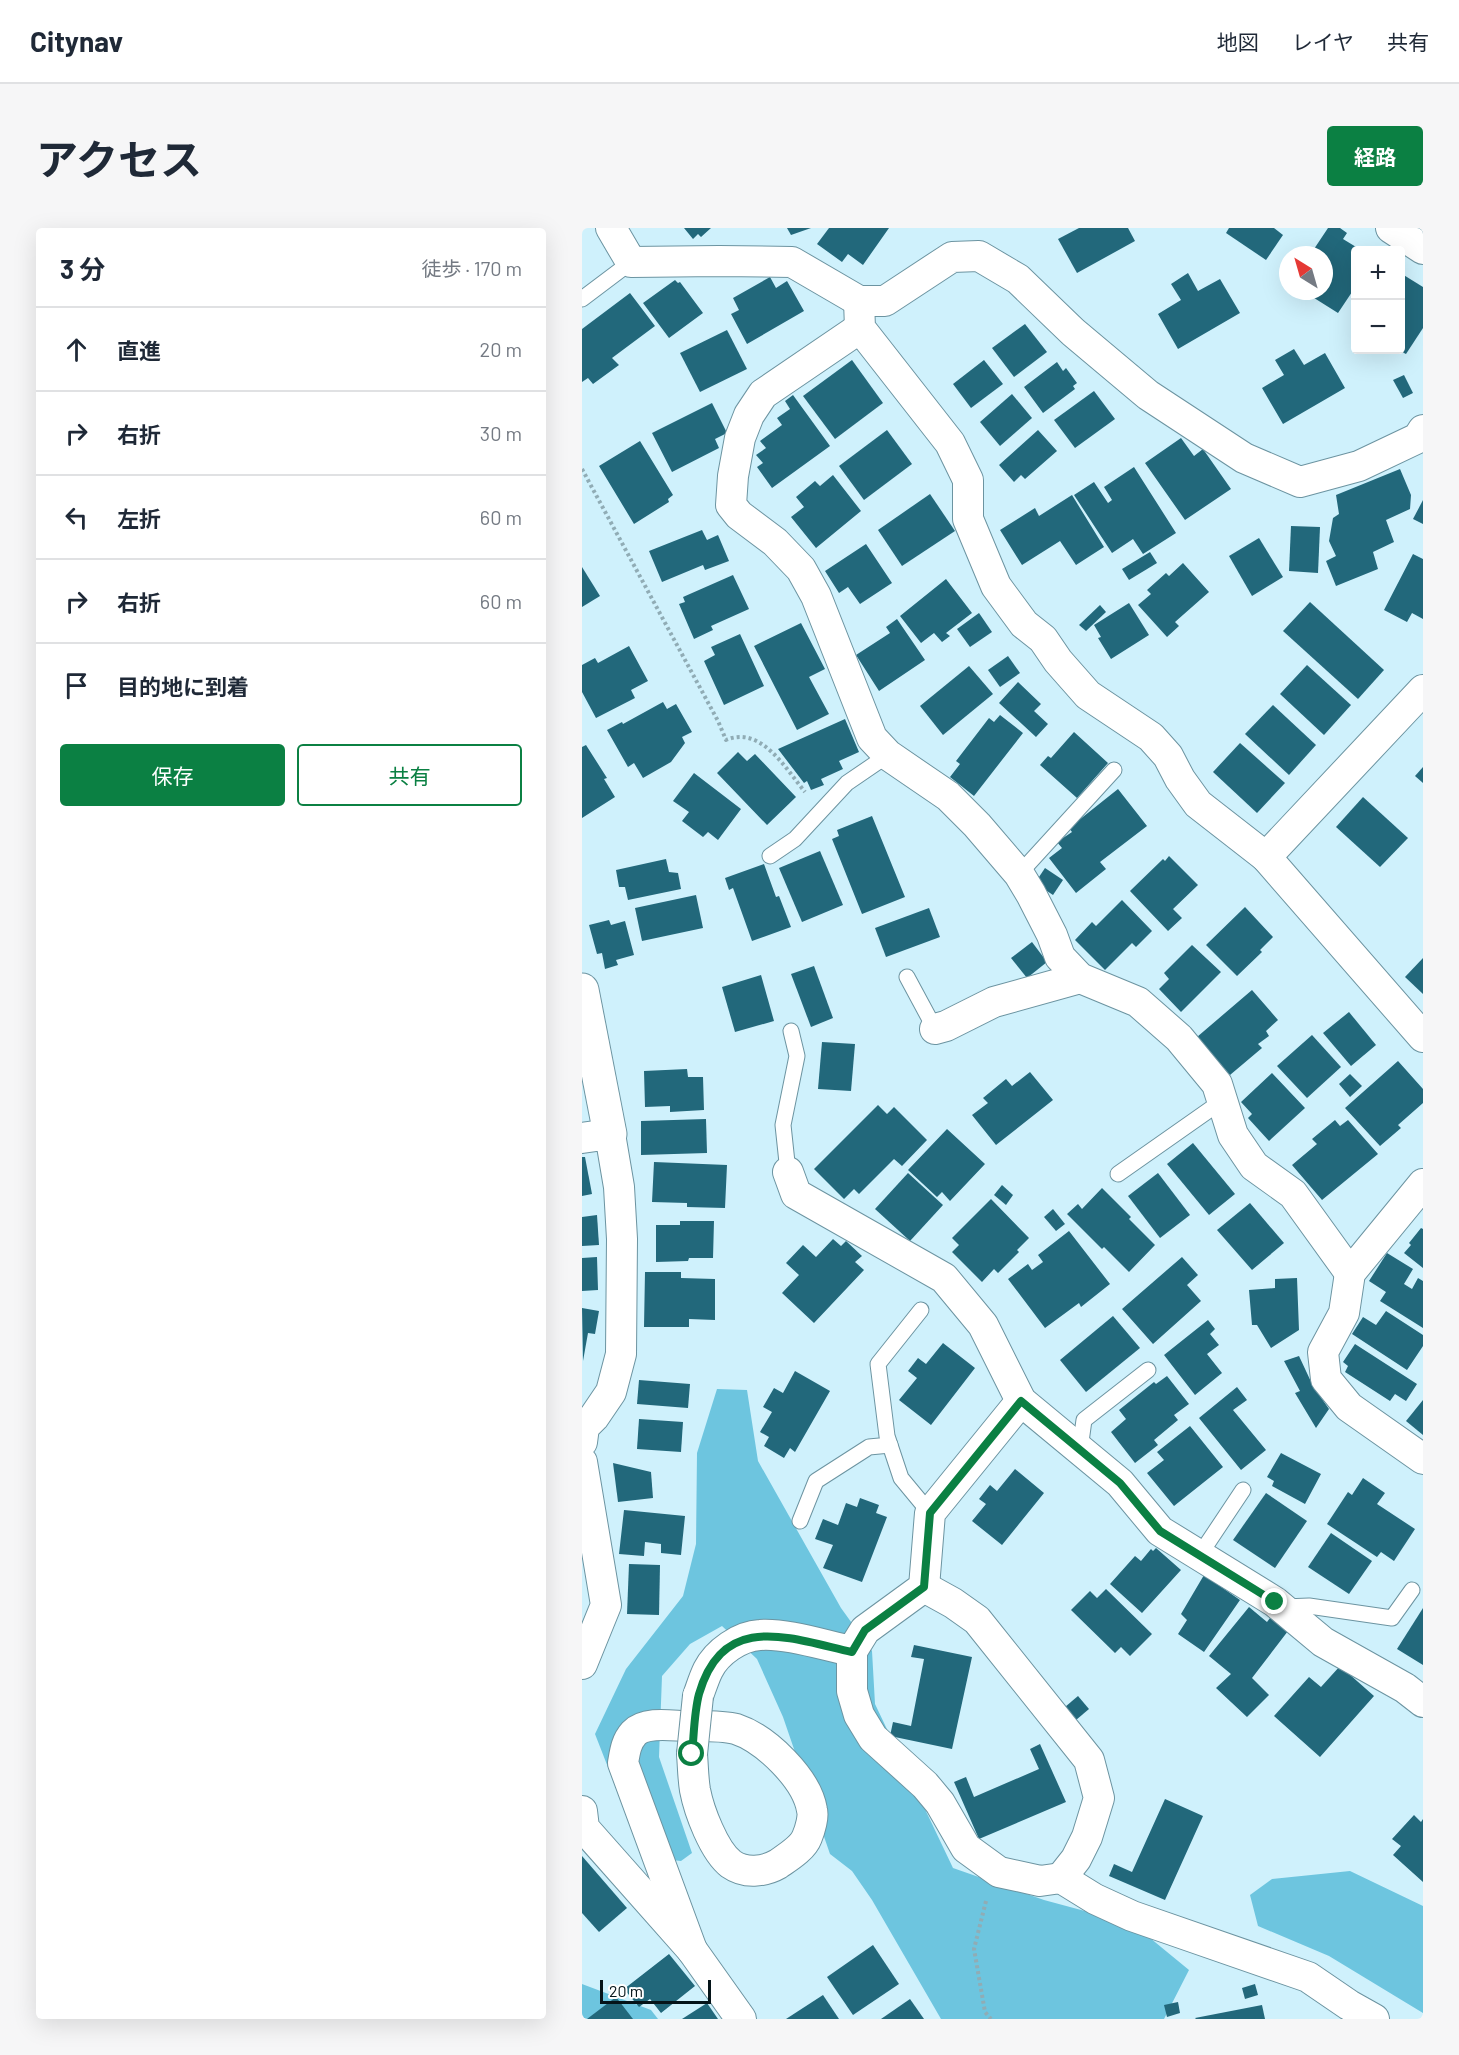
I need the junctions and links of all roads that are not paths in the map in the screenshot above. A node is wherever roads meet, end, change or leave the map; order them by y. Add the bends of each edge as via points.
1 (611, 228) edge
2 (1391, 228) edge
3 (1423, 249) edge
4 (631, 262) junction
5 (582, 299) edge
6 (859, 314) junction
7 (1421, 436) edge
8 (1423, 690) edge
9 (888, 755) junction
10 (1113, 770) dead end
11 (770, 856) dead end
12 (1266, 857) junction
13 (1019, 874) junction
14 (907, 977) dead end
15 (1080, 978) junction
16 (582, 990) edge
17 (935, 1029) joint
18 (791, 1031) dead end
19 (1423, 1037) edge
20 (1222, 1101) junction
21 (596, 1136) edge
22 (788, 1172) joint
23 (1118, 1174) dead end
24 (1423, 1184) edge
25 (1350, 1273) junction
26 (921, 1310) dead end
27 (1148, 1370) dead end
28 (1021, 1401) junction
29 (583, 1432) edge
30 (890, 1445) junction
31 (1080, 1449) junction
32 (1423, 1460) edge
33 (582, 1462) edge
34 (1243, 1490) dead end
35 (930, 1513) junction
36 (800, 1521) dead end
37 (1199, 1556) junction
38 (924, 1587) junction
39 (1412, 1590) dead end
40 (1281, 1607) junction
41 (852, 1652) junction
42 (582, 1664) edge
43 (1423, 1702) edge
44 (583, 1822) edge
45 (1061, 1878) junction
46 (692, 1950) junction
47 (741, 2019) edge
48 (1374, 2019) edge

1 - 4 street
2 - 3 street
4 - 5 lane
4 - 6 street via 792,262
6 - 7 street via 952,257 979,256 1018,279 1148,395 1244,458 1300,482 1359,466
6 - 9 street via 763,394 740,438 731,505 801,569 816,596 872,738
6 - 12 street via 950,443 968,480 968,519 996,586 1024,624 1043,639 1088,695 1151,737 1168,756 1198,804
8 - 12 street
9 - 11 lane via 847,783 795,839
9 - 13 street via 948,796
10 - 13 lane
12 - 19 street
13 - 15 street via 1060,957
14 - 17 lane
15 - 17 street via 994,1002
15 - 20 street via 1138,1002 1179,1038 1217,1084
16 - 21 street
18 - 22 lane via 797,1056 783,1125
20 - 23 lane
20 - 25 street via 1233,1135 1254,1166 1293,1194
21 - 29 street via 619,1188 621,1354 611,1392
22 - 28 street via 796,1194 944,1278 983,1325
24 - 25 street
25 - 32 street via 1344,1312 1323,1352 1326,1379 1349,1407
26 - 30 lane via 878,1364
27 - 31 lane via 1084,1420
28 - 31 street
28 - 35 street
30 - 35 lane via 901,1478
30 - 36 lane via 869,1448 816,1481
31 - 37 street via 1120,1483 1160,1531
33 - 42 street via 606,1605
34 - 37 lane
35 - 38 street
37 - 40 street
38 - 41 street via 865,1630
38 - 45 street via 977,1620 1089,1760 1099,1798 1087,1837
39 - 40 lane via 1392,1618 1309,1606
40 - 43 street via 1323,1642
41 - 45 street via 852,1691 859,1715 873,1738 940,1803 966,1848 999,1872 1040,1881
41 - 46 street, bridge via 759,1635 735,1643 708,1669 698,1696 692,1754 696,1791 707,1827 722,1854 731,1864 748,1871 767,1871 792,1855 807,1839 813,1811 800,1782 782,1760 759,1740 735,1729 669,1725 647,1726 635,1732 625,1746 623,1763
44 - 46 street
45 - 48 street via 1132,1916 1308,1977
46 - 47 street

